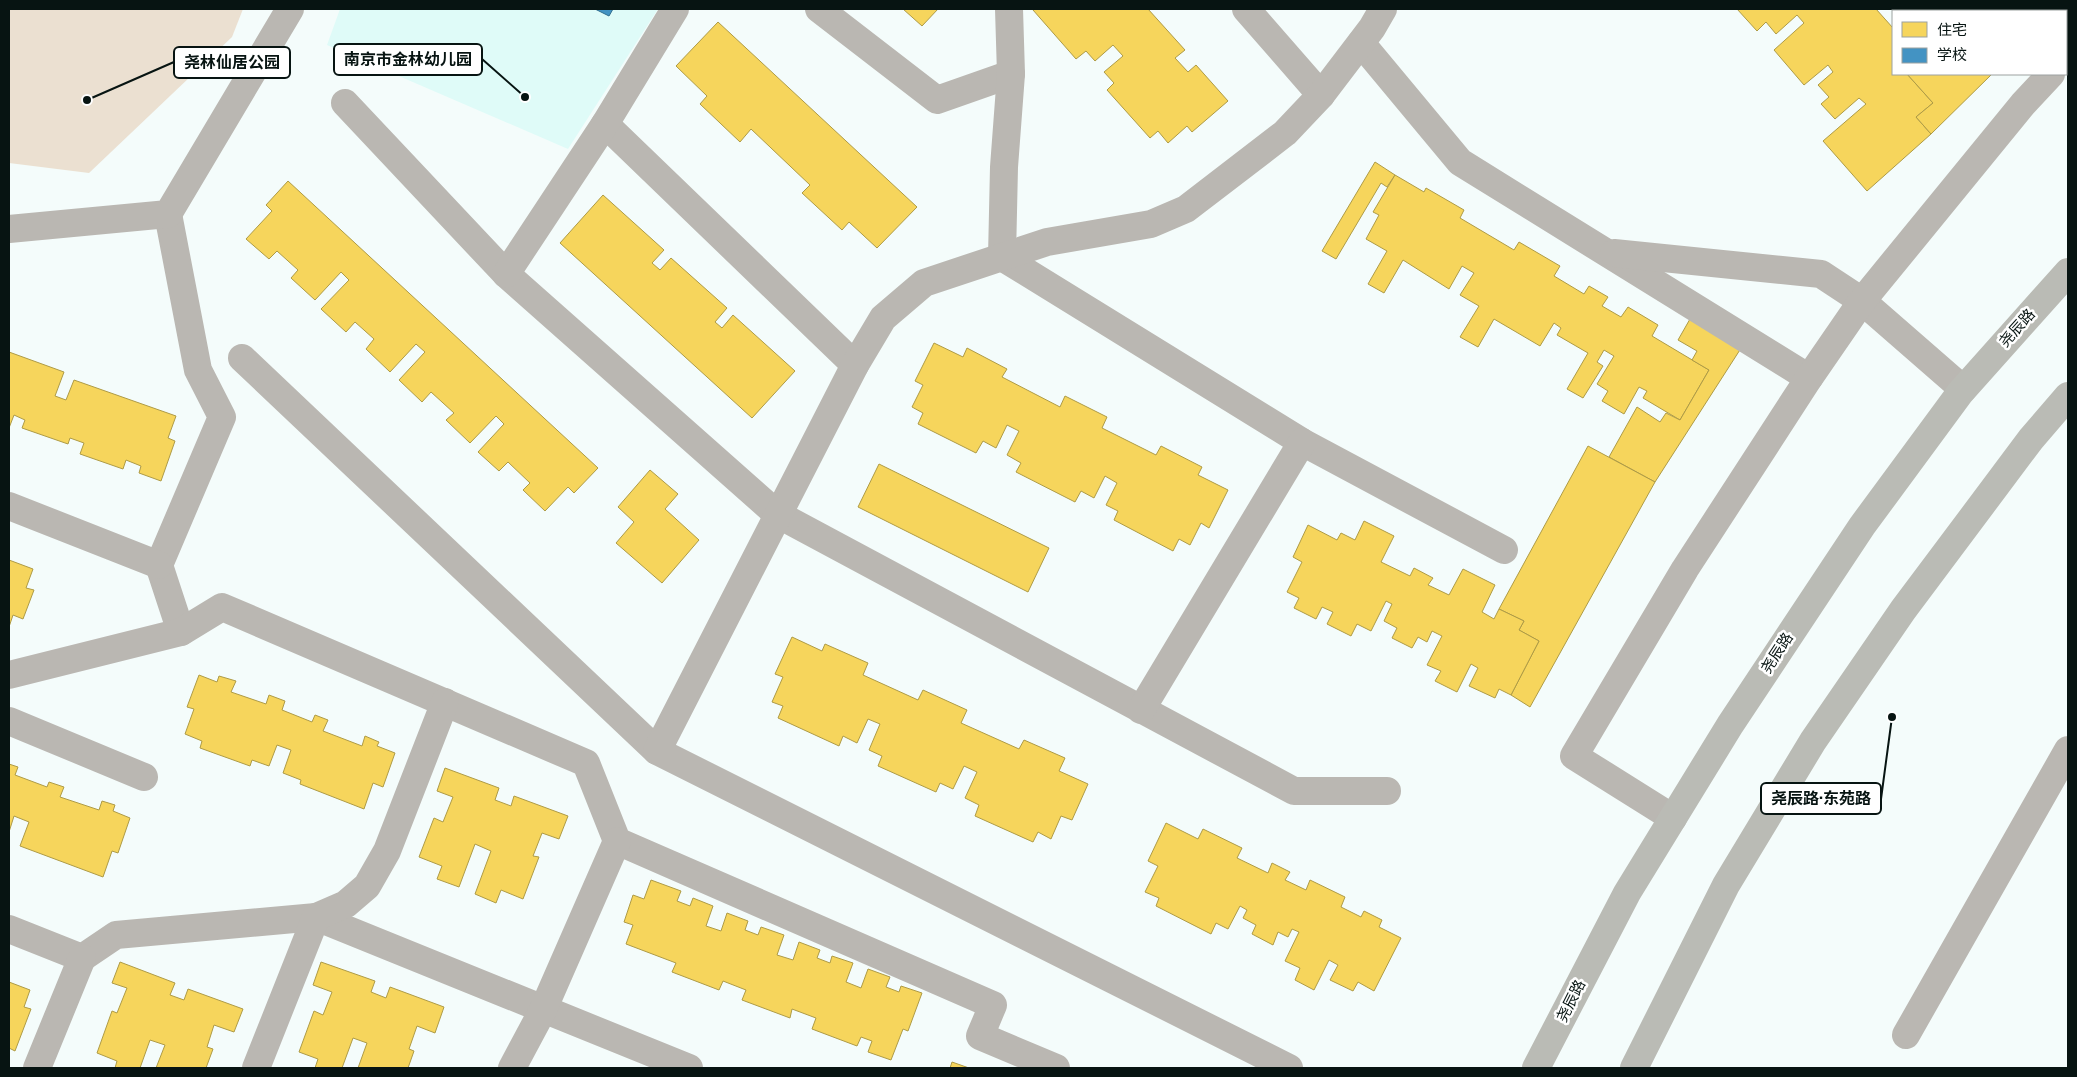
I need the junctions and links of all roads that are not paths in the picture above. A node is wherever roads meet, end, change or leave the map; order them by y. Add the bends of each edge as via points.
1 (290, 9) edge
2 (675, 9) edge
3 (819, 9) edge
4 (1009, 9) edge
5 (1246, 9) edge
6 (1383, 9) edge
7 (1361, 43) junction
8 (1011, 74) junction
9 (2050, 75) edge
10 (1321, 95) junction
11 (345, 102) dead end
12 (605, 124) junction
13 (168, 214) junction
14 (9, 229) edge
15 (1608, 252) junction
16 (1002, 257) junction
17 (2068, 272) edge
18 (506, 274) junction
19 (1862, 301) junction
20 (242, 358) dead end
21 (855, 365) junction
22 (1810, 378) junction
23 (1963, 389) junction
24 (2068, 396) edge
25 (1302, 442) junction
26 (9, 506) edge
27 (777, 514) junction
28 (1504, 550) dead end
29 (159, 565) junction
30 (181, 632) junction
31 (9, 675) edge
32 (445, 702) junction
33 (1141, 710) junction
34 (9, 721) edge
35 (2068, 750) edge
36 (657, 751) junction
37 (144, 777) dead end
38 (1387, 791) dead end
39 (1673, 818) junction
40 (617, 841) junction
41 (316, 917) junction
42 (9, 929) edge
43 (82, 958) junction
44 (543, 1010) junction
45 (1906, 1035) dead end
46 (37, 1068) edge
47 (256, 1068) edge
48 (512, 1068) edge
49 (689, 1068) edge
50 (1056, 1068) edge
51 (1289, 1068) edge
52 (1536, 1068) edge
53 (1634, 1068) edge

1 - 13 street
2 - 12 street
3 - 8 street via 937,100
4 - 8 street
5 - 10 street
6 - 7 street
7 - 10 street
7 - 15 street via 1460,162
8 - 16 street
9 - 19 street
10 - 16 street via 1285,132 1186,209 1151,224 1047,242
11 - 18 street
12 - 18 street
12 - 21 street
13 - 14 street
13 - 29 street via 198,370 222,417
15 - 19 street via 1821,274
15 - 22 street
16 - 21 street via 924,283 883,318
16 - 25 street
17 - 23 main road, 尧辰路
18 - 27 street
19 - 22 street
19 - 23 street
20 - 36 street
21 - 27 street
22 - 39 street via 1685,569 1574,756
23 - 39 main road, 尧辰路 via 1862,526 1730,725
24 - 53 main road via 2031,439 1903,610 1813,741 1726,885
25 - 28 street
25 - 33 street
26 - 29 street
27 - 33 street
27 - 36 street
29 - 30 street
30 - 31 street
30 - 32 street via 222,607
32 - 40 street via 586,763
32 - 41 street via 387,851 367,886 346,904
33 - 38 street via 1294,791
34 - 37 street
35 - 45 street
36 - 51 street
39 - 52 main road, 尧辰路 via 1627,893
40 - 44 street
40 - 50 street via 993,1005 980,1036
41 - 43 street via 116,935
41 - 44 street
41 - 47 street
42 - 43 street
43 - 46 street
44 - 48 street
44 - 49 street

